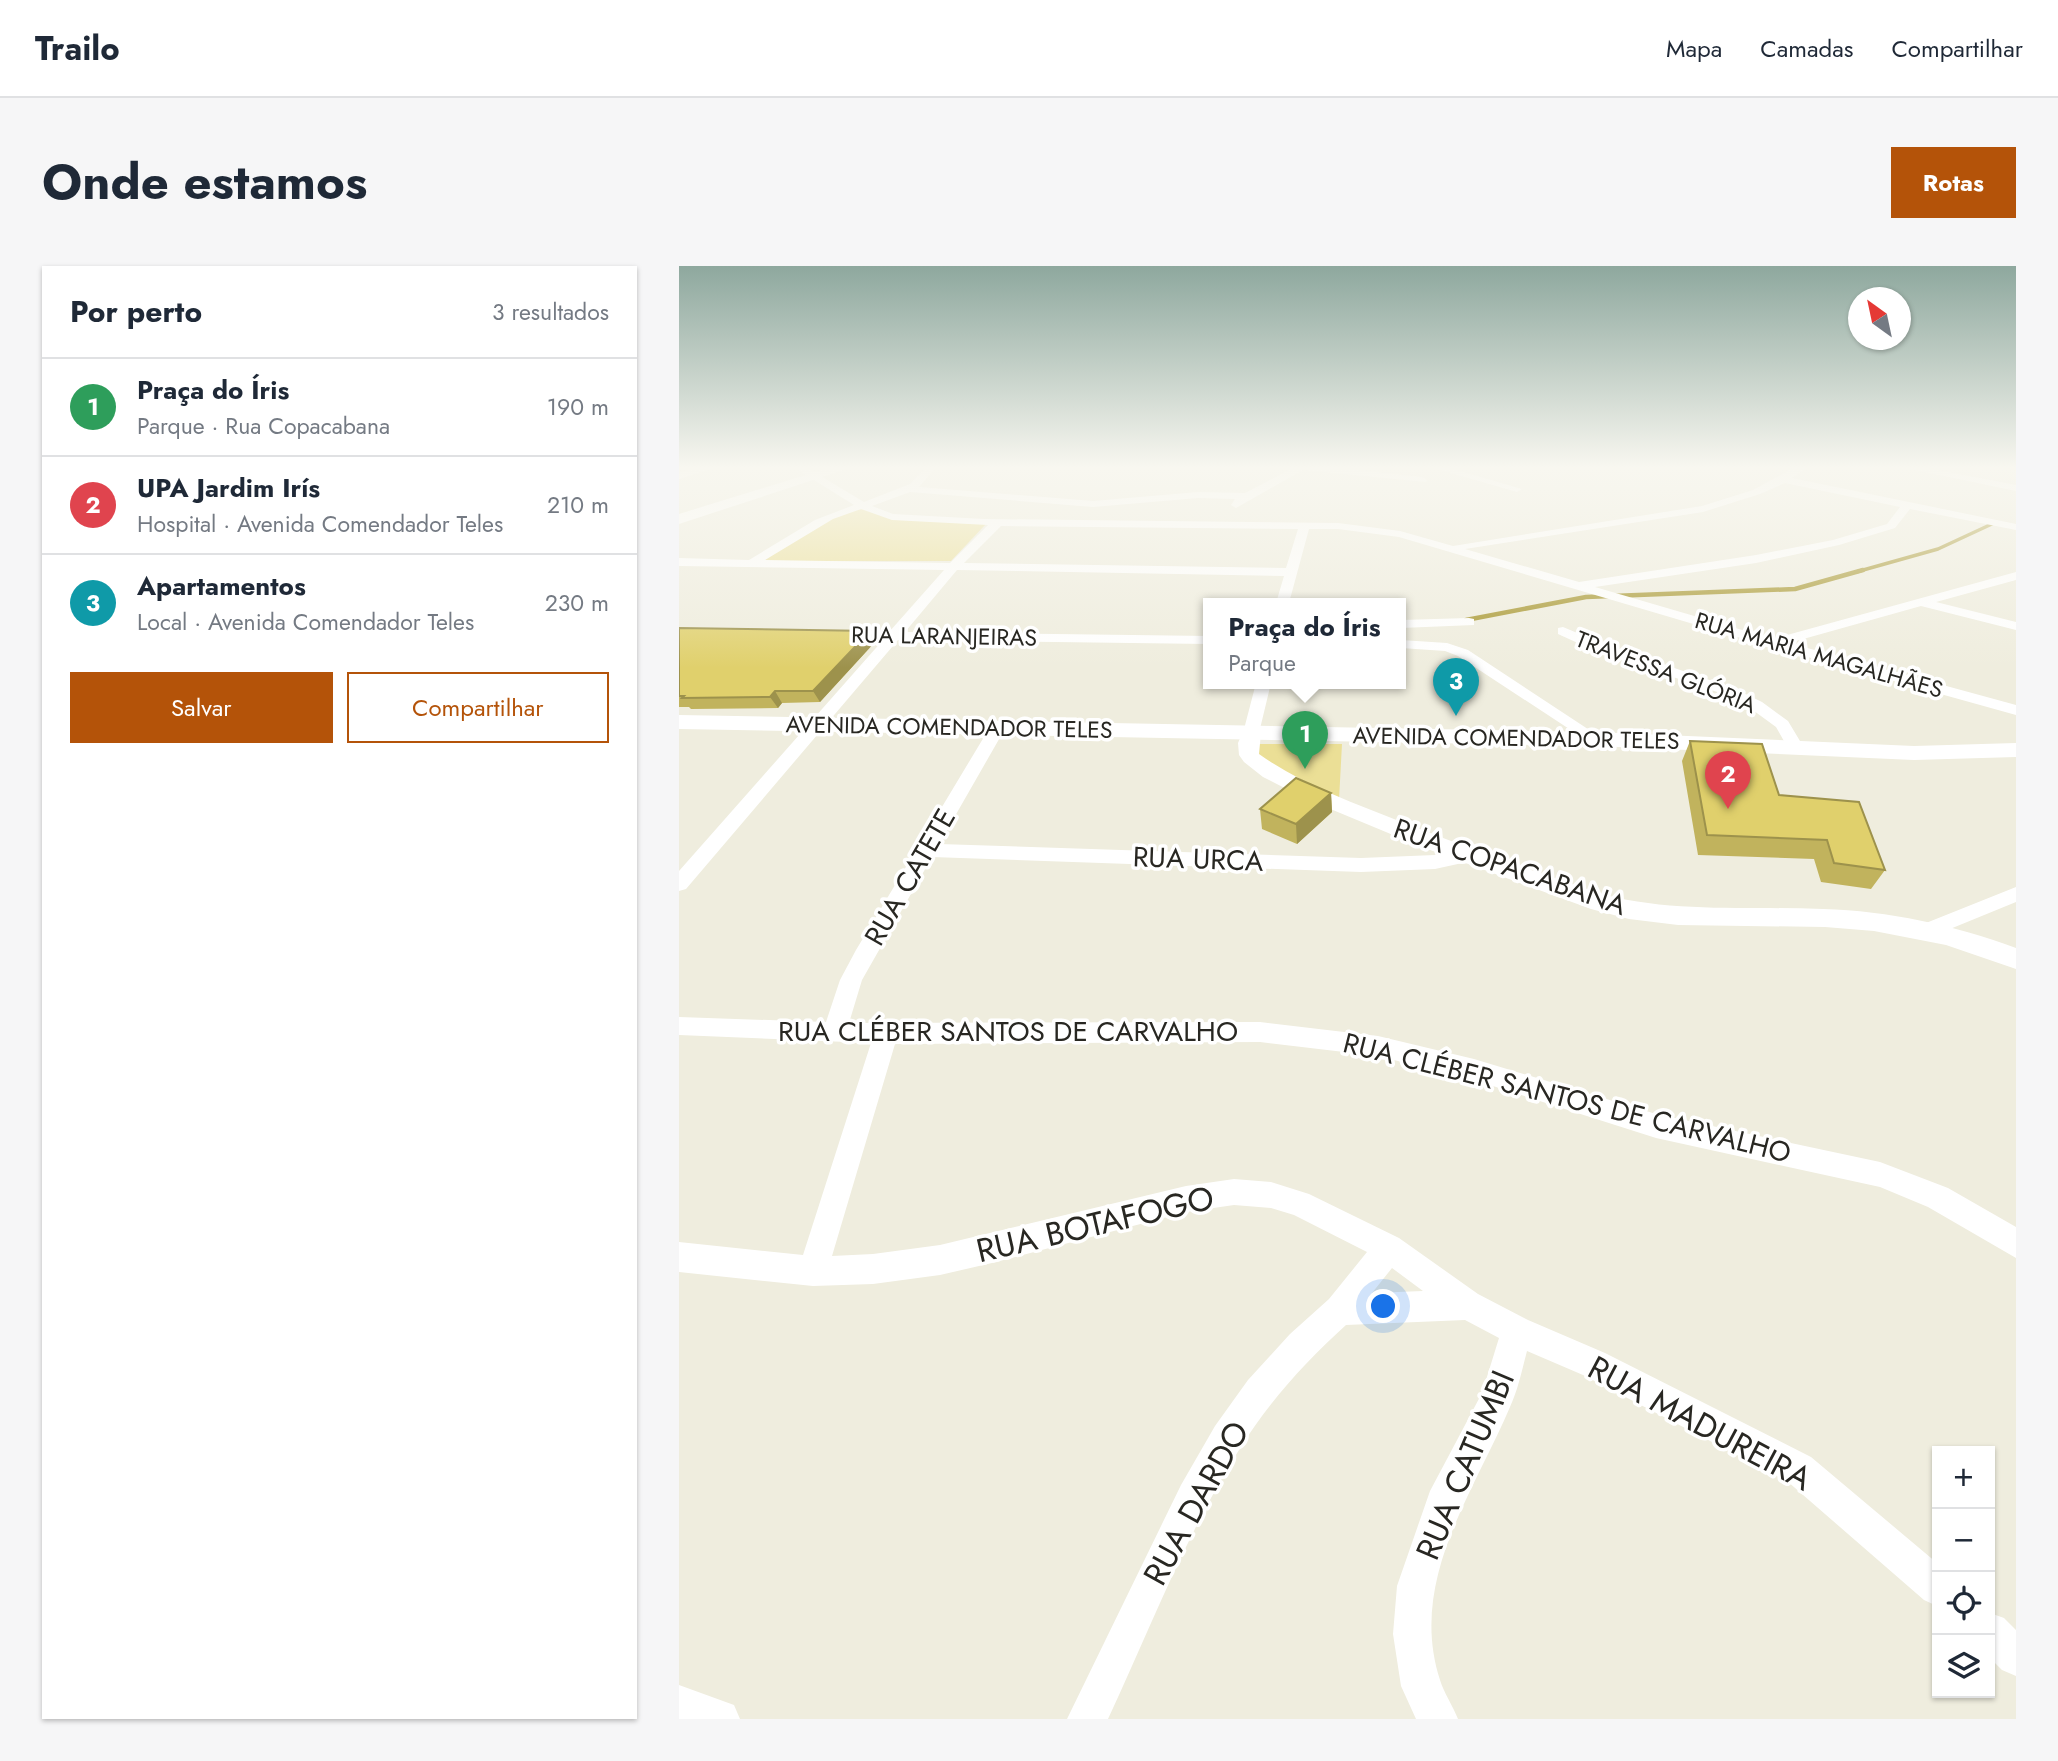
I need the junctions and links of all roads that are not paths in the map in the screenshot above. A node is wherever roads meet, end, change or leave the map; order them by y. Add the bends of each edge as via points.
1 (803, 533) edge
2 (986, 533) edge
3 (1302, 533) edge
4 (1385, 533) edge
5 (1554, 533) edge
6 (1869, 533) edge
7 (1451, 548) junction
8 (679, 562) edge
9 (751, 563) junction
10 (954, 566) junction
11 (1289, 572) junction
12 (2016, 576) edge
13 (1577, 586) junction
14 (1283, 598) edge
15 (1920, 602) junction
16 (1469, 622) dead end
17 (1406, 624) edge
18 (2016, 626) edge
19 (1563, 631) dead end
20 (826, 635) edge
21 (893, 636) junction
22 (1203, 640) edge
23 (1773, 643) junction
24 (1406, 645) edge
25 (1262, 689) edge
26 (2016, 710) edge
27 (679, 722) edge
28 (818, 725) junction
29 (998, 727) junction
30 (1251, 733) junction
31 (1595, 739) junction
32 (1795, 746) junction
33 (2016, 750) edge
34 (925, 850) junction
35 (1469, 855) junction
36 (679, 884) edge
37 (2016, 894) edge
38 (1928, 930) junction
39 (2016, 959) edge
40 (679, 1026) edge
41 (834, 1032) junction
42 (886, 1034) junction
43 (2016, 1244) edge
44 (1389, 1248) junction
45 (679, 1258) edge
46 (813, 1271) junction
47 (1467, 1305) junction
48 (1340, 1310) junction
49 (1517, 1331) junction
50 (1932, 1583) edge
51 (1993, 1635) edge
52 (2016, 1656) edge
53 (679, 1705) edge
54 (720, 1719) edge
55 (1087, 1719) edge
56 (1438, 1719) edge

1 - 9 street
2 - 10 street
3 - 11 street
4 - 7 street, RUA MARIA MAGALHÃES
5 - 7 street
6 - 13 street via 1756,559
7 - 13 street, RUA MARIA MAGALHÃES
8 - 9 street
9 - 10 street
10 - 11 street
10 - 21 street
11 - 14 street
12 - 15 street
13 - 23 street, RUA MARIA MAGALHÃES
15 - 18 street
15 - 23 street
16 - 17 street
19 - 32 street, TRAVESSA GLÓRIA via 1728,691 1782,724
20 - 21 street, RUA LARANJEIRAS
21 - 22 street, RUA LARANJEIRAS
21 - 28 street
23 - 26 street, RUA MARIA MAGALHÃES
24 - 31 street via 1447,647 1464,653
25 - 30 street
27 - 28 main road, AVENIDA COMENDADOR TELES
28 - 29 main road, AVENIDA COMENDADOR TELES
28 - 36 street
29 - 30 main road, AVENIDA COMENDADOR TELES
29 - 34 street, RUA CATETE
30 - 31 main road, AVENIDA COMENDADOR TELES
30 - 35 street, RUA COPACABANA via 1249,757 1257,766 1379,822
31 - 32 main road, AVENIDA COMENDADOR TELES
32 - 33 main road, AVENIDA COMENDADOR TELES via 1914,753
34 - 35 street, RUA URCA via 1361,865 1435,862
34 - 41 street, RUA CATETE via 851,980
35 - 38 street, RUA COPACABANA via 1627,910 1835,918
37 - 38 street
38 - 39 street, RUA COPACABANA
40 - 41 street, RUA CLÉBER SANTOS DE CARVALHO
41 - 42 street, RUA CLÉBER SANTOS DE CARVALHO
42 - 43 street, RUA CLÉBER SANTOS DE CARVALHO via 1260,1032 1366,1043 1448,1062 1659,1127 1870,1172 1964,1210
42 - 46 street
44 - 46 street, RUA BOTAFOGO via 1299,1203 1234,1192 1187,1199 940,1260
44 - 47 street, RUA BOTAFOGO
44 - 48 street, RUA DARDO
45 - 46 street, RUA BOTAFOGO
47 - 48 street
47 - 49 street, RUA BOTAFOGO
48 - 55 street, RUA DARDO via 1301,1345 1227,1438 1193,1497
49 - 50 street, RUA MADUREIRA via 1594,1364 1799,1469
49 - 56 street, RUA CATUMBI via 1497,1399 1443,1504 1416,1587 1412,1634 1421,1686
51 - 52 street
53 - 54 street

